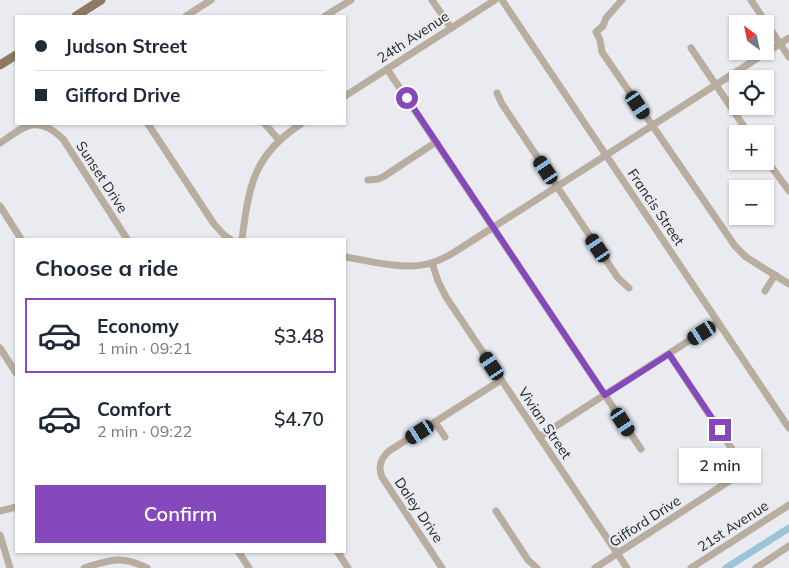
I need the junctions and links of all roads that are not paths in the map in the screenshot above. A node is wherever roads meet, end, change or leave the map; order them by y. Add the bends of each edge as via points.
1 (101, 0) edge
2 (211, 0) edge
3 (351, 0) edge
4 (432, 0) edge
5 (495, 0) edge
6 (502, 0) edge
7 (622, 0) edge
8 (750, 0) edge
9 (78, 15) edge
10 (188, 15) edge
11 (327, 15) edge
12 (451, 28) junction
13 (789, 38) edge
14 (780, 44) junction
15 (691, 48) dead end
16 (15, 56) edge
17 (789, 57) edge
18 (0, 65) edge
19 (387, 69) junction
20 (716, 85) junction
21 (497, 93) dead end
22 (346, 95) edge
23 (29, 125) edge
24 (38, 125) edge
25 (149, 125) edge
26 (266, 125) edge
27 (300, 125) edge
28 (743, 125) edge
29 (652, 126) junction
30 (280, 140) junction
31 (436, 142) junction
32 (0, 143) edge
33 (606, 155) junction
34 (774, 170) edge
35 (368, 180) dead end
36 (557, 186) junction
37 (789, 191) edge
38 (0, 206) edge
39 (493, 228) junction
40 (20, 238) edge
41 (126, 238) edge
42 (228, 238) edge
43 (242, 238) edge
44 (346, 257) edge
45 (432, 263) junction
46 (775, 275) junction
47 (789, 284) edge
48 (629, 288) dead end
49 (765, 291) dead end
50 (718, 322) junction
51 (0, 348) edge
52 (669, 354) junction
53 (15, 371) edge
54 (501, 380) junction
55 (605, 395) junction
56 (435, 422) junction
57 (789, 428) edge
58 (445, 437) dead end
59 (539, 437) junction
60 (641, 449) dead end
61 (371, 463) dead end
62 (380, 466) junction
63 (740, 471) junction
64 (749, 472) dead end
65 (789, 505) edge
66 (15, 507) edge
67 (0, 511) edge
68 (496, 511) dead end
69 (0, 535) edge
70 (789, 546) edge
71 (239, 553) edge
72 (338, 553) edge
73 (618, 554) junction
74 (10, 568) edge
75 (84, 568) edge
76 (147, 568) edge
77 (249, 568) edge
78 (348, 568) edge
79 (442, 568) edge
80 (537, 568) edge
81 (595, 568) edge
82 (627, 568) edge
83 (692, 568) edge
84 (756, 568) edge

1 - 9 main road
2 - 10 street
3 - 11 street
4 - 12 street
5 - 12 street, 24th Avenue
6 - 33 street, Francis Street
7 - 29 street via 596,32 602,52
8 - 14 street
12 - 19 street, 24th Avenue
13 - 14 street
14 - 17 street
14 - 20 street
15 - 20 street
16 - 18 main road
19 - 22 street, 24th Avenue
19 - 31 street
20 - 28 street
20 - 29 street
21 - 36 street
23 - 32 street, Sunset Drive
24 - 41 street, Sunset Drive via 56,132 63,139
25 - 42 street via 214,224
26 - 30 street
27 - 30 street
29 - 33 street
29 - 46 street via 734,246
30 - 43 street via 264,158 252,182
31 - 35 street via 383,177
31 - 39 street
33 - 36 street
33 - 50 street, Francis Street
34 - 37 street
36 - 39 street
36 - 48 street via 618,278
38 - 40 street
39 - 45 street
39 - 55 street
44 - 45 street via 397,265
45 - 54 street, Vivian Street via 446,297
46 - 47 street
46 - 49 street
50 - 52 street
50 - 57 street, Francis Street
51 - 53 street
52 - 55 street
52 - 63 street via 740,461
54 - 56 street
54 - 59 street, Vivian Street
55 - 59 street
55 - 60 street
56 - 58 street
56 - 62 street via 389,451
59 - 73 street, Vivian Street
61 - 62 street
62 - 79 street, Daley Drive via 382,477
63 - 64 street
63 - 73 street, Gifford Drive
65 - 83 street, 21st Avenue
66 - 67 street
68 - 80 street via 528,560
69 - 74 street
70 - 84 street
71 - 77 street
72 - 78 street
73 - 81 street, Gifford Drive
73 - 82 street, Vivian Street
75 - 76 street via 112,560 130,561

